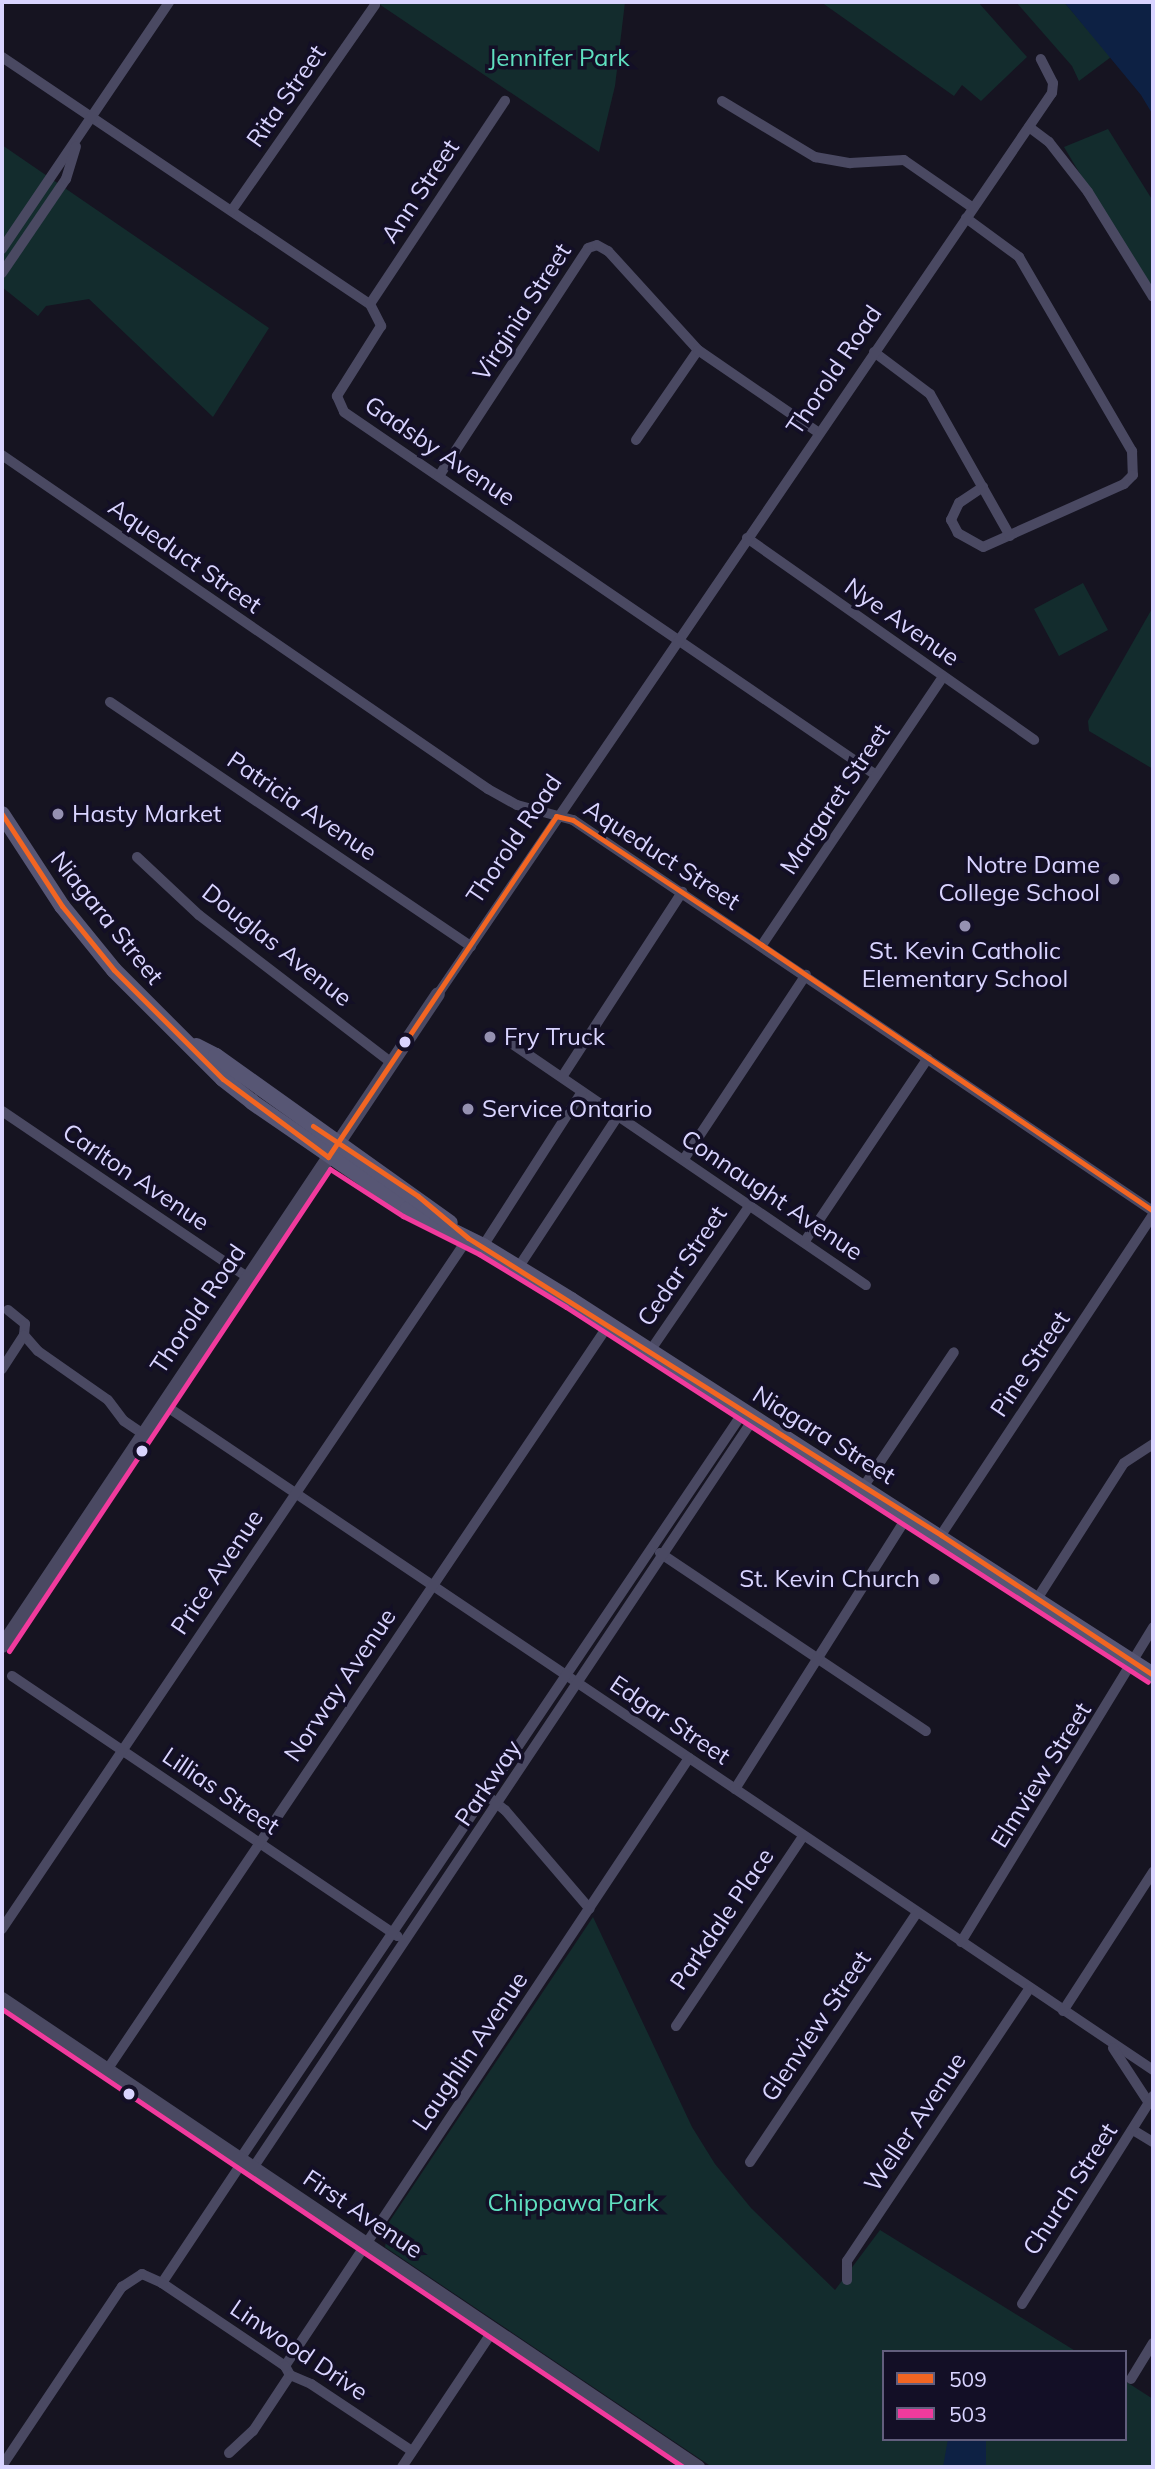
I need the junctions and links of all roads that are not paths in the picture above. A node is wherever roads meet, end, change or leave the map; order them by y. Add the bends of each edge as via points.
1 (169, 2) edge
2 (375, 5) dead end
3 (2, 57) edge
4 (1041, 59) dead end
5 (505, 101) dead end
6 (722, 101) dead end
7 (91, 117) junction
8 (1029, 127) junction
9 (78, 137) junction
10 (232, 211) junction
11 (970, 213) junction
12 (2, 249) edge
13 (2, 273) edge
14 (1153, 298) edge
15 (370, 304) junction
16 (698, 349) junction
17 (874, 352) junction
18 (819, 433) junction
19 (636, 440) dead end
20 (2, 455) edge
21 (439, 476) junction
22 (983, 488) junction
23 (1010, 536) junction
24 (747, 538) junction
25 (678, 639) junction
26 (943, 677) junction
27 (110, 702) dead end
28 (1034, 740) dead end
29 (876, 775) junction
30 (2, 814) edge
31 (556, 816) junction
32 (137, 857) dead end
33 (682, 892) junction
34 (762, 944) junction
35 (471, 946) junction
36 (806, 975) junction
37 (438, 994) joint
38 (514, 1045) dead end
39 (928, 1058) junction
40 (393, 1063) junction
41 (562, 1077) junction
42 (582, 1092) junction
43 (2, 1111) edge
44 (618, 1116) junction
45 (333, 1150) junction
46 (684, 1159) junction
47 (750, 1205) junction
48 (1153, 1213) edge
49 (468, 1238) junction
50 (805, 1241) junction
51 (483, 1246) junction
52 (518, 1268) junction
53 (247, 1277) junction
54 (866, 1285) dead end
55 (8, 1310) dead end
56 (609, 1324) junction
57 (24, 1335) junction
58 (650, 1351) junction
59 (954, 1352) dead end
60 (2, 1369) edge
61 (163, 1404) junction
62 (749, 1415) junction
63 (143, 1434) junction
64 (1153, 1444) edge
65 (864, 1486) junction
66 (296, 1493) junction
67 (908, 1515) junction
68 (941, 1535) junction
69 (652, 1547) junction
70 (665, 1556) junction
71 (433, 1585) junction
72 (1037, 1599) junction
73 (1153, 1628) edge
74 (2, 1646) edge
75 (816, 1659) junction
76 (1134, 1661) junction
77 (565, 1674) junction
78 (1153, 1675) edge
79 (12, 1676) dead end
80 (579, 1684) junction
81 (926, 1731) dead end
82 (123, 1750) junction
83 (689, 1758) junction
84 (735, 1789) junction
85 (485, 1794) junction
86 (499, 1804) junction
87 (803, 1836) junction
88 (260, 1843) junction
89 (1153, 1871) edge
90 (590, 1909) junction
91 (917, 1913) junction
92 (2, 1929) edge
93 (392, 1933) junction
94 (406, 1941) junction
95 (961, 1942) junction
96 (1029, 1989) junction
97 (2, 1999) edge
98 (1063, 2011) junction
99 (676, 2026) dead end
100 (319, 2041) junction
101 (1109, 2043) junction
102 (334, 2049) junction
103 (107, 2070) junction
104 (1153, 2070) edge
105 (1151, 2099) edge
106 (1133, 2130) junction
107 (1153, 2142) edge
108 (750, 2162) dead end
109 (245, 2163) junction
110 (367, 2244) junction
111 (847, 2280) dead end
112 (162, 2283) junction
113 (1022, 2304) dead end
114 (494, 2329) junction
115 (1153, 2343) edge
116 (287, 2370) junction
117 (1131, 2379) dead end
118 (412, 2451) junction
119 (229, 2453) dead end
120 (2, 2466) edge
121 (402, 2467) edge
122 (698, 2467) edge

1 - 7 street
2 - 10 street, Rita Street
3 - 7 street
4 - 8 street, Thorold Road via 1054,89
5 - 15 street, Ann Street
6 - 11 street via 815,157 850,163 904,160
7 - 9 street
7 - 10 street
8 - 11 street, Thorold Road
8 - 14 street via 1049,142 1088,192
9 - 12 street
9 - 13 street via 66,179
10 - 15 street
11 - 17 street, Thorold Road
11 - 23 street via 1019,257 1132,451 1133,475 1124,484
15 - 21 street, Gadsby Avenue via 380,326 337,396 344,412
16 - 18 street, Virginia Street
16 - 19 street
16 - 21 street, Virginia Street via 608,251 597,245 588,248
17 - 18 street, Thorold Road
17 - 22 street via 930,394
18 - 24 street, Thorold Road
20 - 31 street, Aqueduct Street via 488,789 517,805
21 - 25 street, Gadsby Avenue
22 - 23 street
22 - 23 street via 954,509 951,524 976,545 989,546
24 - 25 street, Thorold Road
24 - 26 street, Nye Avenue
25 - 29 street, Gadsby Avenue
25 - 31 street, Thorold Road
26 - 28 street, Nye Avenue
26 - 29 street, Margaret Street
27 - 35 street, Patricia Avenue
29 - 34 street, Margaret Street
30 - 45 main road, Niagara Street via 88,939 188,1042 216,1056
31 - 33 street, Aqueduct Street via 573,820
31 - 35 street, Thorold Road
32 - 40 street, Douglas Avenue via 199,915
33 - 34 street, Aqueduct Street
33 - 41 street
34 - 36 street, Aqueduct Street
35 - 37 street, Thorold Road
36 - 39 street, Aqueduct Street
36 - 46 street
37 - 40 street, Thorold Road
38 - 41 street, Connaught Avenue
39 - 48 street, Aqueduct Street
39 - 50 street
40 - 45 street, Thorold Road
41 - 42 street, Connaught Avenue
42 - 44 street, Connaught Avenue
42 - 51 street
43 - 53 street, Carlton Avenue
44 - 46 street, Connaught Avenue
44 - 52 street
45 - 49 main road, Niagara Street via 418,1196
45 - 53 street, Thorold Road
46 - 47 street, Connaught Avenue
47 - 50 street, Connaught Avenue
47 - 58 street, Cedar Street
48 - 68 street, Pine Street
49 - 51 main road, Niagara Street
49 - 66 street, Price Avenue
50 - 54 street, Connaught Avenue
51 - 52 main road, Niagara Street
52 - 56 main road, Niagara Street
53 - 61 street, Thorold Road
55 - 57 street via 25,1324
56 - 58 main road, Niagara Street
56 - 71 street, Norway Avenue
57 - 60 street
57 - 63 street via 38,1351 108,1400 124,1421
58 - 62 main road, Niagara Street
59 - 65 street
61 - 63 street, Thorold Road
61 - 66 street, Edgar Street
62 - 65 main road, Niagara Street
62 - 69 street, Parkway
62 - 70 street, Parkway
63 - 74 street, Thorold Road
64 - 72 street via 1124,1462
65 - 67 main road, Niagara Street
66 - 71 street, Edgar Street
66 - 82 street, Price Avenue
67 - 68 main road, Niagara Street
67 - 75 street
68 - 72 main road, Niagara Street
69 - 70 street
69 - 77 street, Parkway
70 - 75 street
70 - 80 street, Parkway
71 - 77 street, Edgar Street
71 - 88 street, Norway Avenue
72 - 76 main road, Niagara Street
73 - 76 street, Elmview Street
75 - 81 street
75 - 84 street
76 - 78 main road, Niagara Street
76 - 95 street, Elmview Street
77 - 80 street, Edgar Street
77 - 85 street, Parkway
79 - 82 street, Lillias Street
80 - 83 street, Edgar Street
80 - 86 street, Parkway
82 - 88 street, Lillias Street
82 - 92 street, Price Avenue
83 - 84 street, Edgar Street
83 - 90 street, Laughlin Avenue
84 - 87 street, Edgar Street
85 - 86 street
85 - 93 street, Parkway
86 - 90 street
86 - 94 street, Parkway
87 - 91 street, Edgar Street
87 - 99 street, Parkdale Place
88 - 93 street, Lillias Street
88 - 103 street, Norway Avenue
89 - 98 street
90 - 110 street, Laughlin Avenue
91 - 95 street, Edgar Street
91 - 108 street, Glenview Street
93 - 94 street, Lillias Street
93 - 100 street, Parkway
94 - 102 street, Parkway
95 - 96 street, Edgar Street
96 - 98 street, Edgar Street
96 - 111 street, Weller Avenue via 847,2261
97 - 103 street, First Avenue
98 - 101 street, Edgar Street
100 - 102 street
100 - 109 street, Parkway
101 - 104 street, Edgar Street
101 - 105 street
102 - 109 street, Parkway
103 - 109 street, First Avenue
105 - 106 street, Church Street
106 - 107 street
106 - 113 street, Church Street
109 - 110 street, First Avenue
109 - 112 street, Parkway
110 - 114 street, First Avenue
110 - 116 street, Laughlin Avenue
112 - 116 street, Linwood Drive
112 - 120 street via 142,2274 124,2284
114 - 118 street
114 - 122 street, First Avenue
115 - 117 street
116 - 118 street, Linwood Drive
116 - 119 street, Laughlin Avenue via 253,2431
118 - 121 street

